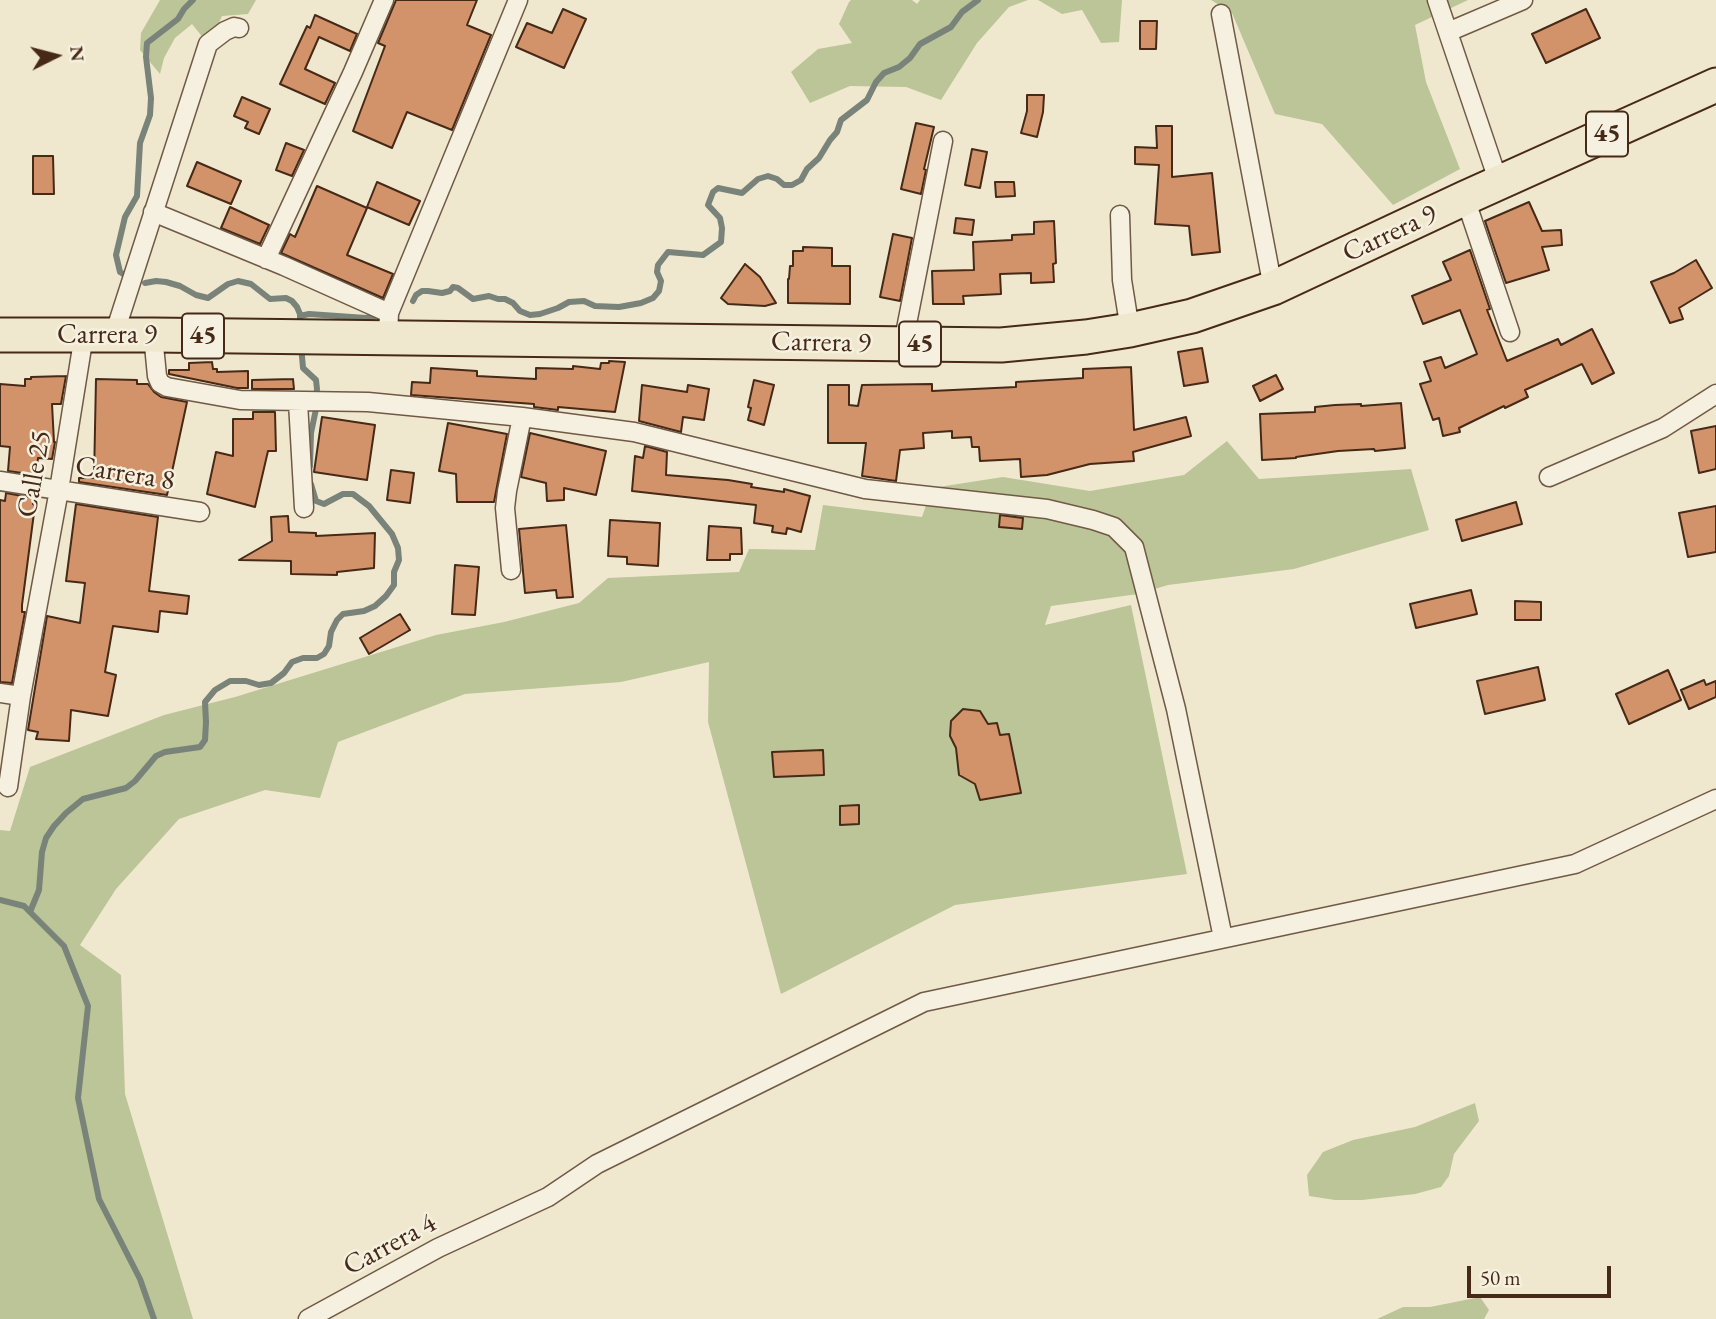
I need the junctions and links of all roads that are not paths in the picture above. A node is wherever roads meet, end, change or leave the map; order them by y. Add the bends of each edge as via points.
1 (384, 0) edge
2 (518, 0) edge
3 (1437, 0) edge
4 (1523, 0) edge
5 (1220, 14) dead end
6 (239, 28) dead end
7 (1448, 32) junction
8 (1713, 93) edge
9 (943, 141) dead end
10 (1499, 183) junction
11 (1465, 198) junction
12 (153, 212) junction
13 (1120, 215) dead end
14 (266, 259) junction
15 (1273, 288) junction
16 (389, 326) junction
17 (1130, 330) junction
18 (1510, 332) dead end
19 (0, 335) edge
20 (99, 335) junction
21 (153, 335) junction
22 (903, 344) junction
23 (1716, 394) edge
24 (298, 402) junction
25 (522, 417) junction
26 (1549, 477) dead end
27 (0, 481) edge
28 (59, 490) junction
29 (304, 508) dead end
30 (200, 512) dead end
31 (511, 570) dead end
32 (0, 693) edge
33 (21, 696) junction
34 (8, 787) dead end
35 (1716, 799) edge
36 (1223, 938) junction
37 (308, 1319) edge

1 - 14 street
2 - 16 street
3 - 7 street
4 - 7 street
5 - 15 street
6 - 12 street, Calle 25 via 225,31 208,44
7 - 10 street
8 - 10 highway, Carrera 9 / 45
9 - 22 street
10 - 11 highway, Carrera 9 / 45
11 - 15 highway, Carrera 9 / 45
11 - 18 street
12 - 14 street
12 - 20 street, Calle 25
13 - 17 street via 1122,280
14 - 16 street
15 - 17 highway, Carrera 9 / 45 via 1192,316
16 - 21 highway, Carrera 9 / 45 via 301,337
16 - 22 highway, Carrera 9 / 45
17 - 22 highway, Carrera 9 / 45 via 1001,345
19 - 20 highway, Carrera 9 / 45
20 - 21 highway, Carrera 9 / 45
20 - 28 street, Calle 25
21 - 24 street via 157,376 167,387 240,400
23 - 26 street via 1663,428
24 - 25 street via 368,402
24 - 29 street
25 - 31 street via 505,508
25 - 36 street via 634,432 865,489 1047,509 1114,527 1134,547 1176,709
27 - 28 street, Carrera 8
28 - 30 street, Carrera 8
28 - 33 street, Calle 25
32 - 33 street
33 - 34 street, Calle 25
35 - 36 street, Carrera 4 via 1575,864
36 - 37 street, Carrera 4 via 924,1002 597,1164 548,1197 438,1248

